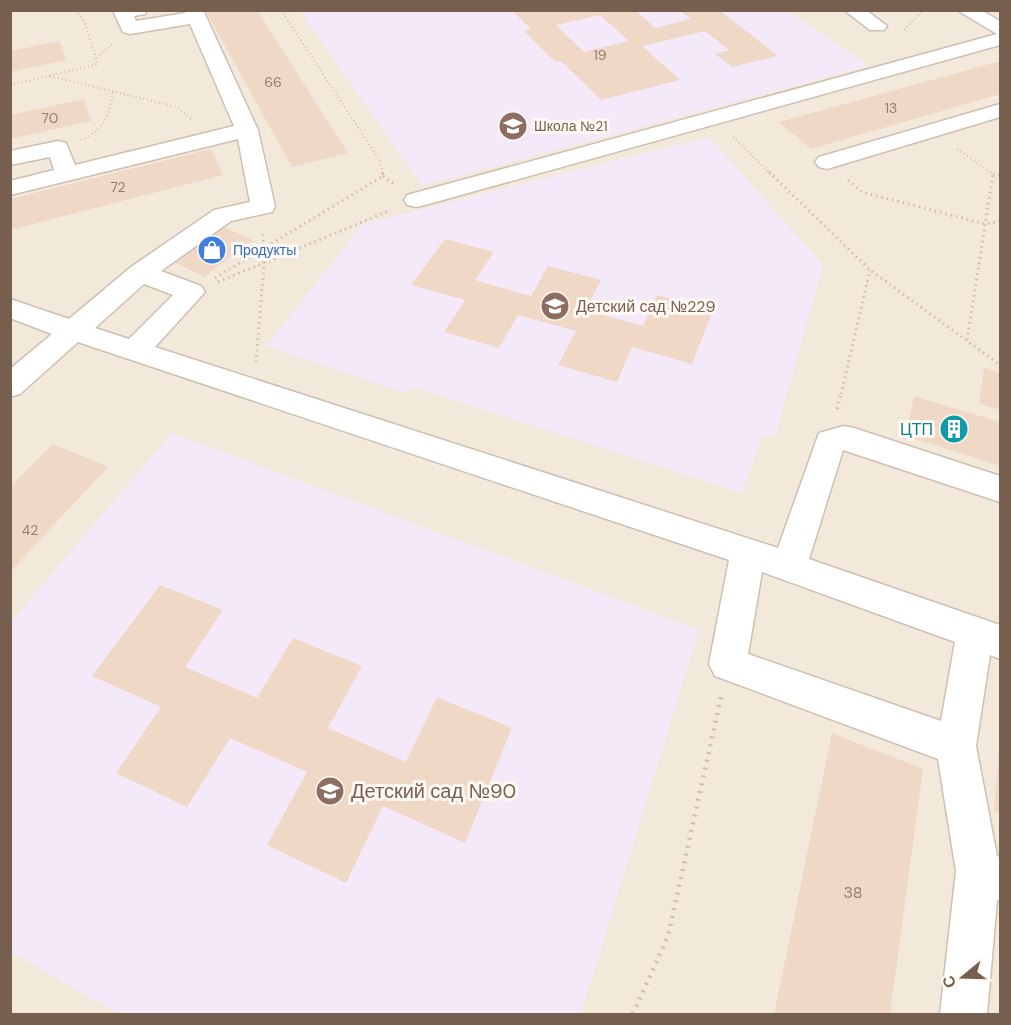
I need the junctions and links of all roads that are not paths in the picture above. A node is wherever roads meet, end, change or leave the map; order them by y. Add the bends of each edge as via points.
1 (138, 10) edge
2 (853, 10) edge
3 (966, 10) edge
4 (195, 14) edge
5 (877, 26) dead end
6 (1000, 29) edge
7 (1000, 39) edge
8 (1000, 110) edge
9 (247, 130) junction
10 (10, 158) edge
11 (827, 162) road end
12 (67, 174) junction
13 (10, 188) edge
14 (416, 200) road end
15 (140, 273) junction
16 (10, 308) edge
17 (74, 331) junction
18 (134, 351) junction
19 (10, 386) edge
20 (1000, 489) edge
21 (748, 552) junction
22 (789, 567) junction
23 (988, 638) edge
24 (956, 746) junction
25 (989, 875) edge
26 (964, 1014) edge

1 - 4 street via 123,14 130,28
2 - 5 street
3 - 6 street
4 - 9 street
7 - 14 street
8 - 11 street
9 - 12 street
9 - 15 street via 263,207 223,215
10 - 12 street via 58,148
12 - 13 street
15 - 17 street
15 - 18 street via 192,292
16 - 17 street
17 - 18 street
17 - 19 street
18 - 21 street
20 - 22 street via 855,440 830,442
21 - 22 street
21 - 24 street via 728,664
22 - 23 street
23 - 24 street
24 - 25 street
25 - 26 street

